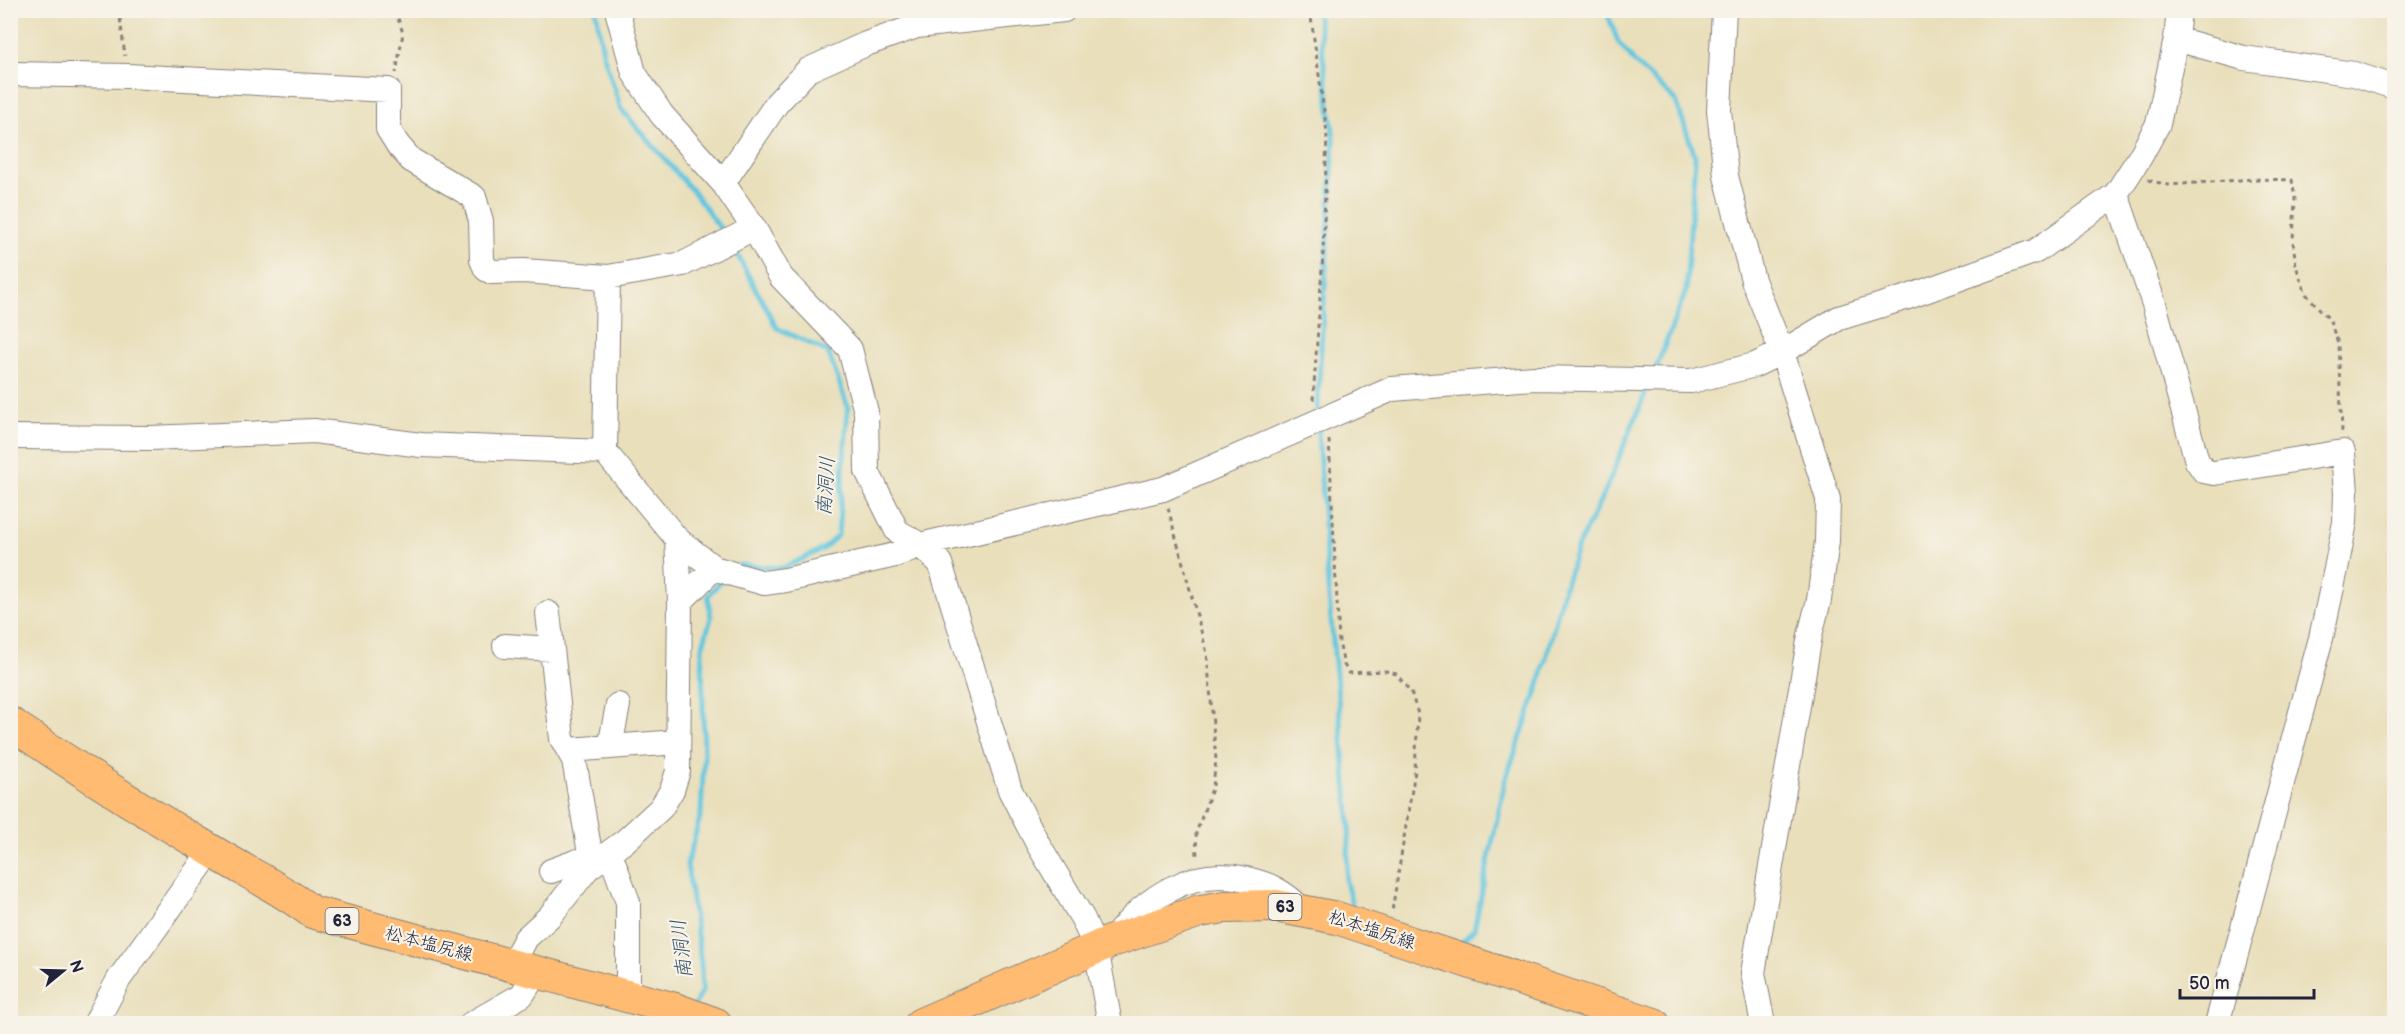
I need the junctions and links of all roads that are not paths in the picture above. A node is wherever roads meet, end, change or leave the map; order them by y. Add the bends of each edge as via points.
1 (616, 10) edge
2 (1724, 10) edge
3 (2179, 10) edge
4 (1051, 11) edge
5 (2176, 39) junction
6 (10, 74) edge
7 (2394, 87) edge
8 (723, 183) junction
9 (2123, 184) junction
10 (754, 228) junction
11 (608, 277) junction
12 (1782, 352) junction
13 (10, 437) edge
14 (605, 452) junction
15 (677, 539) junction
16 (920, 545) junction
17 (714, 568) junction
18 (680, 602) junction
19 (548, 613) dead end
20 (505, 646) dead end
21 (552, 649) junction
22 (618, 705) dead end
23 (10, 723) edge
24 (678, 742) junction
25 (610, 747) junction
26 (569, 750) junction
27 (212, 851) junction
28 (601, 859) junction
29 (551, 871) dead end
30 (1301, 909) junction
31 (1104, 944) junction
32 (524, 970) junction
33 (628, 997) junction
34 (1610, 1016) edge
35 (497, 1017) edge
36 (95, 1023) edge
37 (471, 1023) edge
38 (716, 1023) edge
39 (921, 1023) edge
40 (1110, 1023) edge
41 (1654, 1023) edge
42 (1763, 1023) edge
43 (2217, 1023) edge

1 - 8 street via 634,73 662,115
2 - 12 street via 1719,110 1726,176 1753,279
3 - 5 street
4 - 8 street via 917,26 808,70 777,103
5 - 7 street via 2244,58 2355,74
5 - 9 street via 2158,124
6 - 11 street via 388,90 388,129 398,146 411,160 474,197 486,269
8 - 10 street
9 - 12 street via 2036,251 1839,318
9 - 43 street via 2197,461 2204,471 2214,473 2343,452 2345,522 2334,580
10 - 11 street via 683,264
10 - 16 street via 781,277 850,349 866,412 867,471 897,531
11 - 14 street
12 - 16 street via 1755,365 1691,381 1534,378 1392,389 1162,489
12 - 42 street via 1828,499 1828,519 1818,600 1753,973
13 - 14 street via 151,438 314,431 421,444
14 - 15 street
15 - 17 street
15 - 18 street
16 - 17 street via 895,555 764,583
16 - 31 street via 940,563 1010,790 1083,919
17 - 18 street
18 - 24 street
19 - 21 street
20 - 21 street
21 - 26 street via 562,739
22 - 25 street
23 - 27 main road, 松本塩尻線 / 63
24 - 25 street
24 - 28 street via 678,771 661,808
25 - 26 street
26 - 28 street
27 - 32 main road, 松本塩尻線 / 63 via 312,912
27 - 36 street via 119,979
28 - 29 street via 578,861
28 - 32 street via 526,938
28 - 33 street via 628,902
30 - 31 main road, 松本塩尻線 / 63 via 1253,905 1200,911
30 - 31 street via 1279,890 1263,883 1225,875 1200,878 1161,893
30 - 34 main road, 松本塩尻線 / 63 via 1388,935
31 - 39 main road, 松本塩尻線 / 63
31 - 40 street
32 - 33 main road, 松本塩尻線 / 63
32 - 35 street via 522,995
33 - 38 main road, 松本塩尻線 / 63
34 - 41 main road, 松本塩尻線 / 63
35 - 37 street

